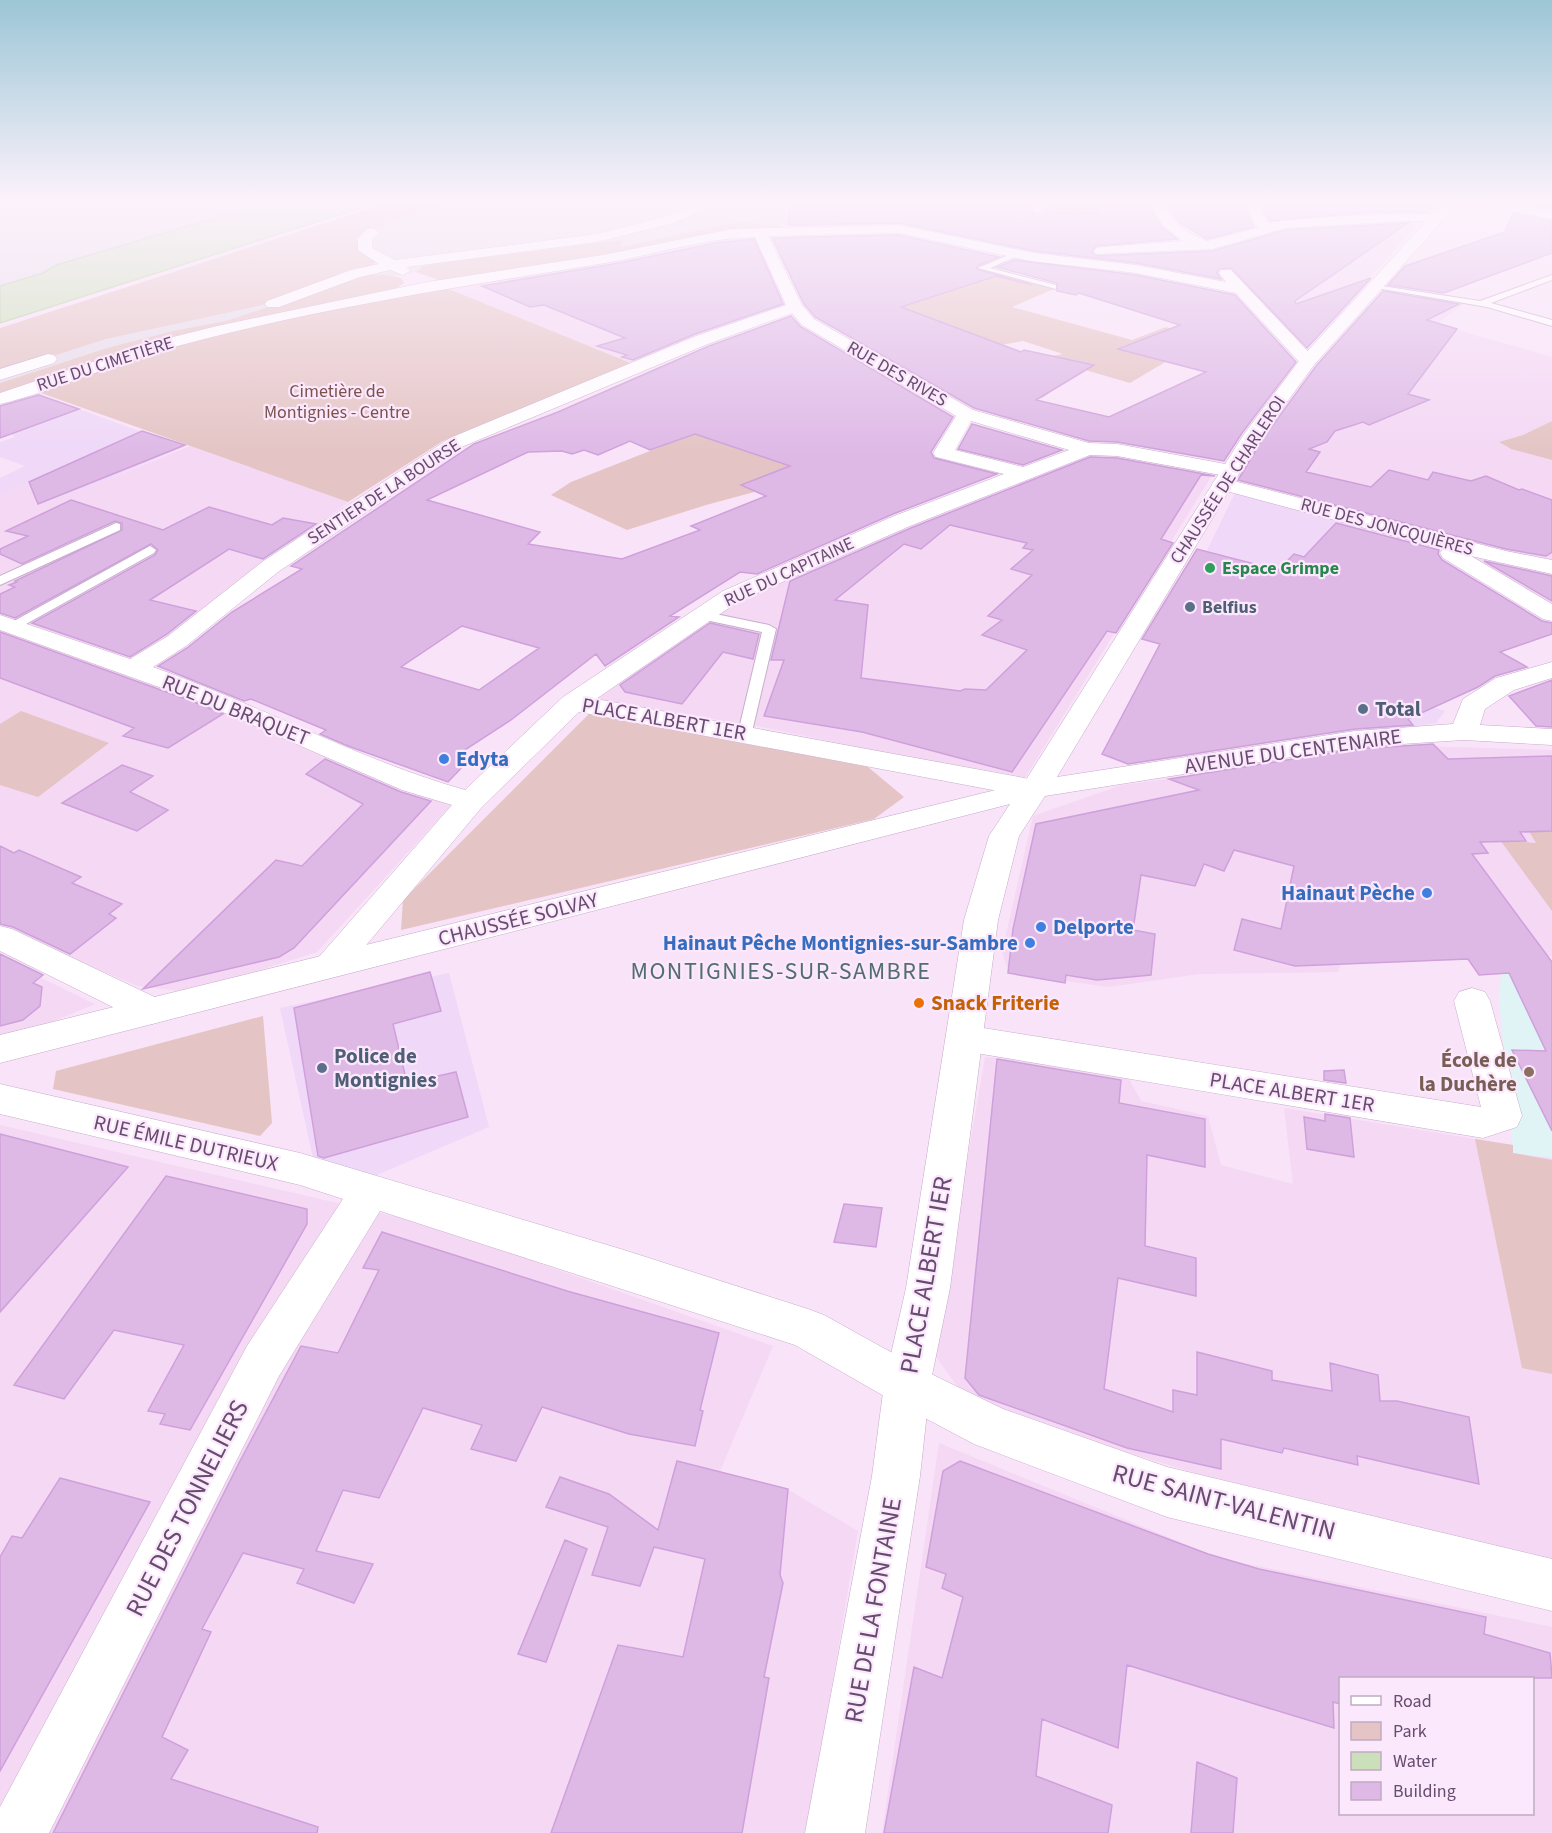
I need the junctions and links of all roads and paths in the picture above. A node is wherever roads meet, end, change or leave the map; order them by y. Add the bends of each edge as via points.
1 (319, 286) edge
2 (436, 286) edge
3 (785, 286) edge
4 (1048, 286) edge
5 (1222, 286) edge
6 (1237, 286) edge
7 (1531, 286) edge
8 (427, 287) joint
9 (1053, 287) dead end
10 (1375, 287) joint
11 (1240, 289) junction
12 (1481, 304) junction
13 (795, 307) junction
14 (1552, 323) edge
15 (164, 328) dead end
16 (68, 353) dead end
17 (1308, 361) junction
18 (0, 375) edge
19 (0, 399) edge
20 (966, 414) junction
21 (1088, 449) junction
22 (1023, 473) junction
23 (1227, 478) junction
24 (116, 527) dead end
25 (1430, 538) junction
26 (150, 550) dead end
27 (1552, 567) edge
28 (0, 581) edge
29 (1552, 614) edge
30 (701, 615) junction
31 (6, 624) edge
32 (132, 669) junction
33 (1552, 670) edge
34 (573, 703) junction
35 (1464, 732) junction
36 (746, 733) junction
37 (1552, 737) edge
38 (1035, 789) junction
39 (471, 801) junction
40 (0, 938) edge
41 (330, 966) junction
42 (1472, 1001) dead end
43 (152, 1011) junction
44 (964, 1038) junction
45 (0, 1049) edge
46 (0, 1099) edge
47 (370, 1191) junction
48 (907, 1385) junction
49 (1552, 1586) edge
50 (18, 1833) edge
51 (835, 1833) edge

1 - 15 street via 258,309
2 - 8 street, RUE DU CIMETIÈRE
3 - 13 street, RUE DES RIVES
4 - 9 lane
5 - 11 street, RUE DU CIMETIÈRE
6 - 11 street
7 - 12 lane
8 - 19 street, RUE DU CIMETIÈRE via 155,346
10 - 12 lane
10 - 17 street, CHAUSSÉE DE CHARLEROI
11 - 17 street
12 - 14 lane
13 - 20 street, RUE DES RIVES via 808,322
13 - 32 street, SENTIER DE LA BOURSE via 702,340 457,442 270,567 177,641
16 - 18 street
17 - 23 street, CHAUSSÉE DE CHARLEROI via 1251,438
20 - 21 street, RUE DES RIVES
20 - 22 street via 943,453
21 - 22 street, RUE DU CAPITAINE
21 - 23 street, RUE DU CAPITAINE via 1117,450
22 - 30 street, RUE DU CAPITAINE via 731,596
23 - 25 street, RUE DES JONCQUIÈRES
23 - 38 street, CHAUSSÉE DE CHARLEROI
24 - 28 lane
25 - 27 street, RUE DES JONCQUIÈRES
25 - 29 street
26 - 31 lane
30 - 34 street, RUE DU CAPITAINE
30 - 36 lane via 769,629
31 - 32 street, RUE DU BRAQUET
32 - 39 street, RUE DU BRAQUET via 204,694 412,784
33 - 35 street via 1505,684 1473,705
34 - 36 street, PLACE ALBERT 1ER
34 - 39 street, PLACE ALBERT 1ER
35 - 37 street, AVENUE DU CENTENAIRE
35 - 38 street, AVENUE DU CENTENAIRE via 1355,739
36 - 38 street, PLACE ALBERT 1ER
38 - 41 street, CHAUSSÉE SOLVAY
38 - 44 street, PLACE ALBERT IER via 1004,836 981,920
39 - 41 street, PLACE ALBERT 1ER
40 - 43 street
41 - 43 street, CHAUSSÉE SOLVAY
42 - 44 street, PLACE ALBERT 1ER via 1503,1116 1483,1123
43 - 45 street, CHAUSSÉE SOLVAY
44 - 48 street, PLACE ALBERT IER via 928,1288
46 - 47 street, RUE ÉMILE DUTRIEUX via 300,1170
47 - 48 street, PLACE ALBERT IER via 808,1329
47 - 50 street, RUE DES TONNELIERS via 263,1361
48 - 49 street, RUE SAINT-VALENTIN via 991,1428 1167,1492
48 - 51 street, RUE DE LA FONTAINE via 896,1476

